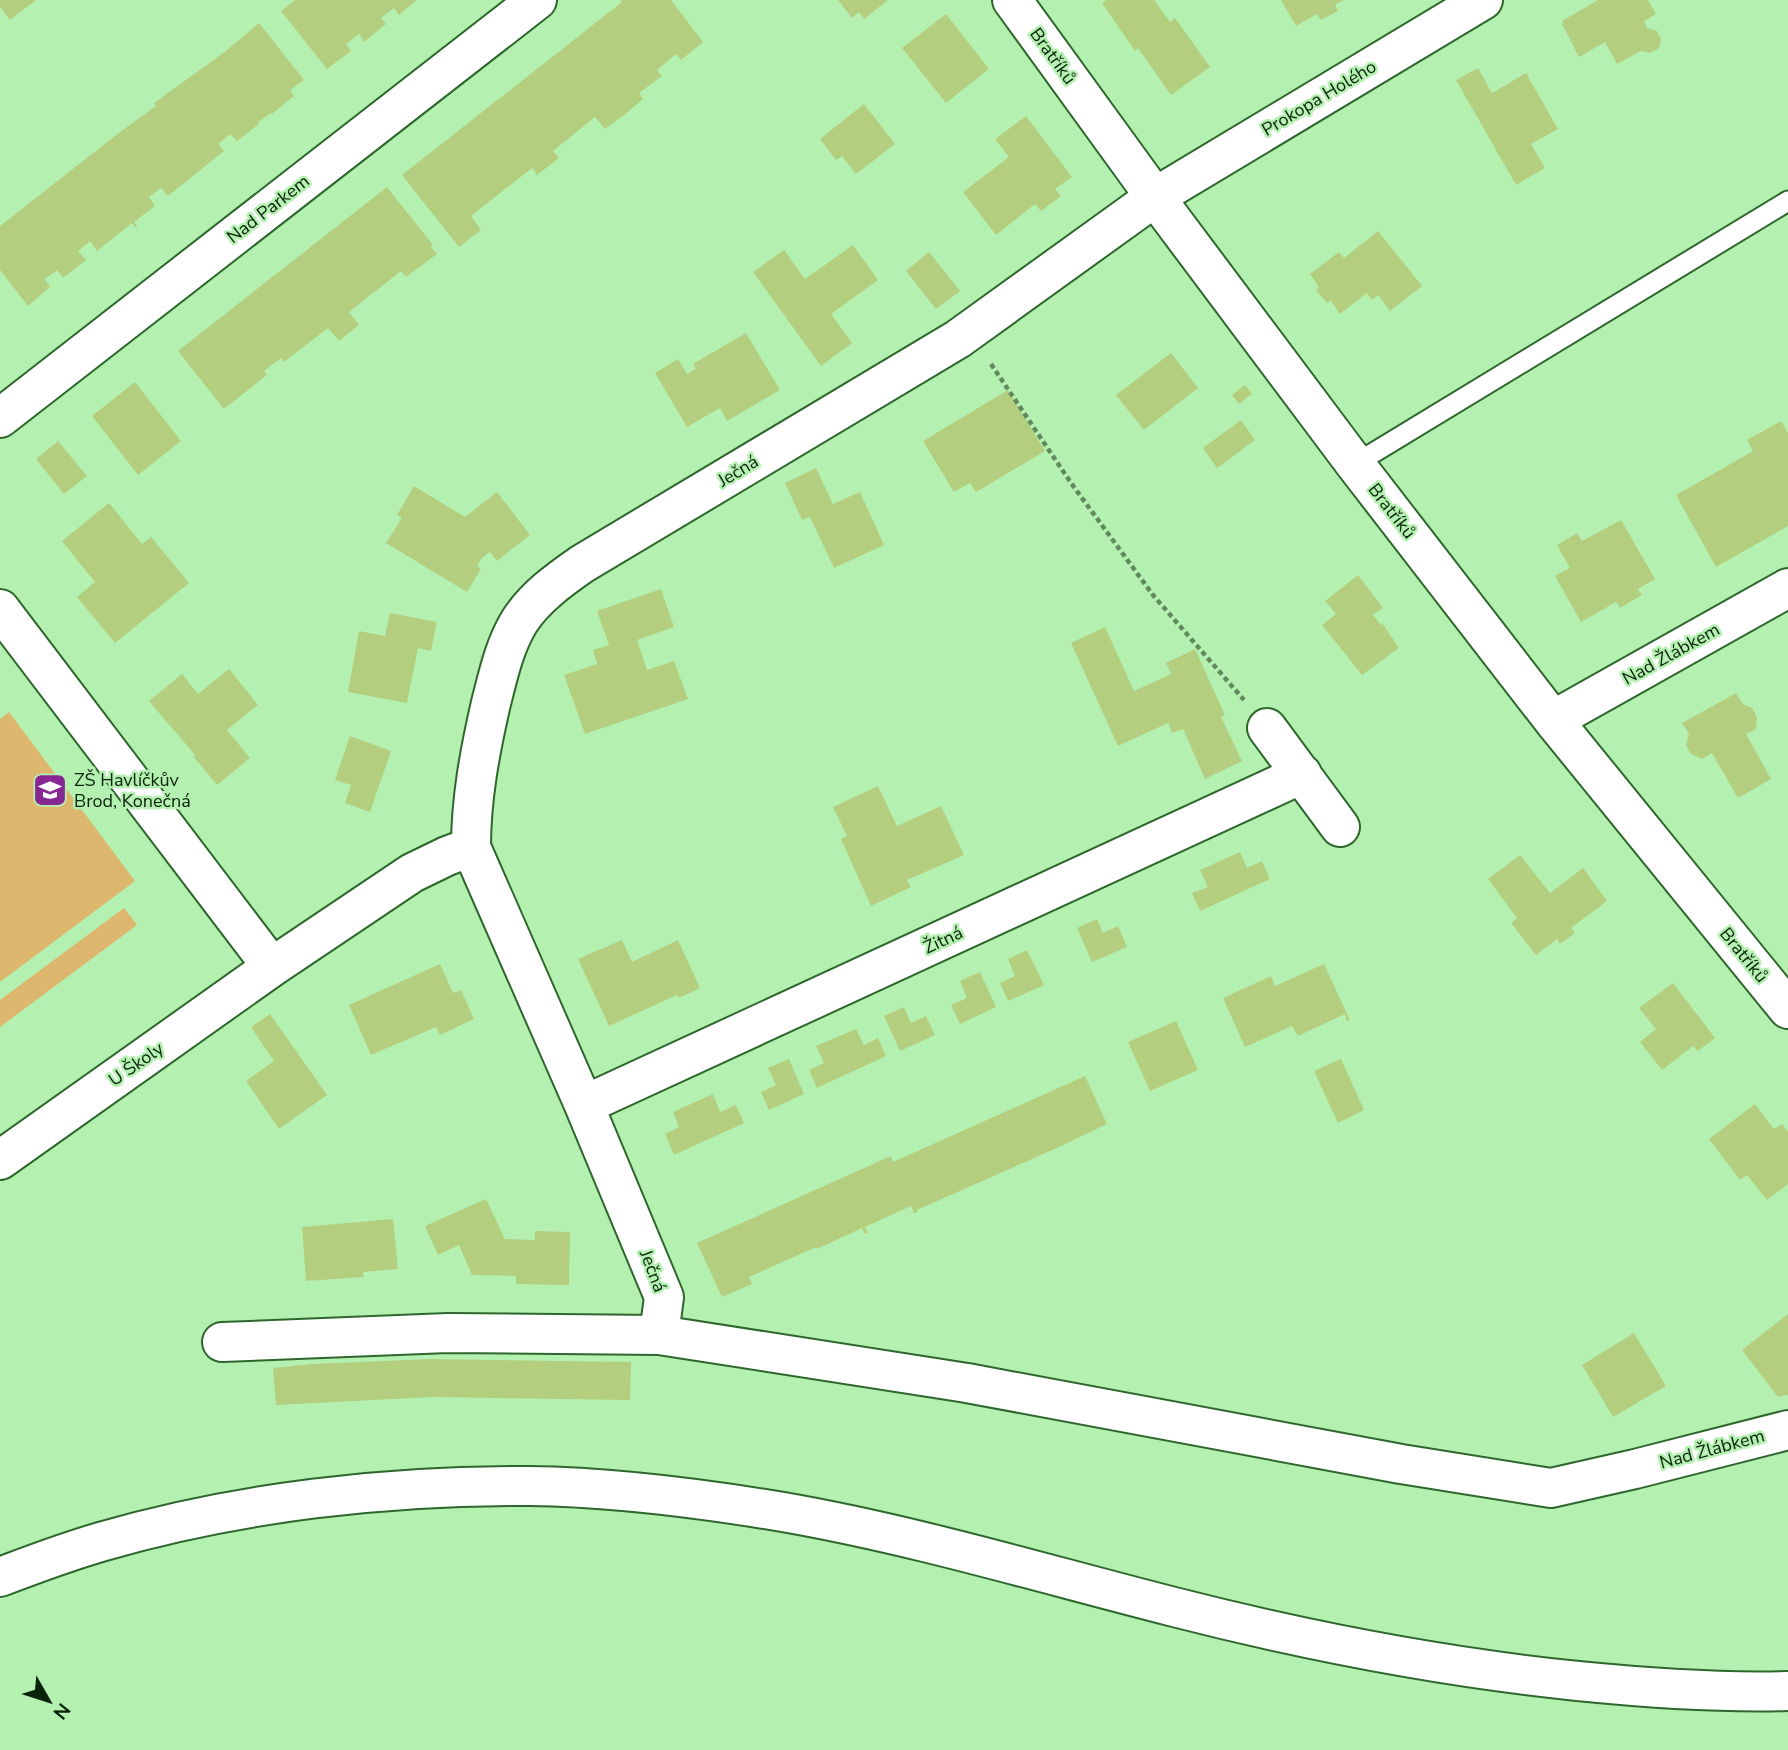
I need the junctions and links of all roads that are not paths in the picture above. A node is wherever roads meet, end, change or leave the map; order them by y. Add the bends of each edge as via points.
1 (537, 0) edge
2 (1012, 0) edge
3 (1483, 0) edge
4 (1156, 197) junction
5 (1788, 201) edge
6 (0, 418) edge
7 (1355, 464) junction
8 (1788, 588) edge
9 (0, 609) edge
10 (1553, 720) junction
11 (1267, 728) road end
12 (1302, 774) junction
13 (1340, 827) dead end
14 (471, 847) junction
15 (272, 967) junction
16 (1788, 1009) edge
17 (584, 1105) junction
18 (0, 1160) edge
19 (659, 1335) junction
20 (222, 1342) dead end
21 (1788, 1430) edge
22 (0, 1577) edge
23 (1788, 1691) edge

1 - 6 street, Nad Parkem
2 - 4 street, Bratříků
3 - 4 street, Prokopa Holého
4 - 7 street, Bratříků
4 - 14 street, Ječná via 958,339 549,588 520,621 504,652 482,742
5 - 7 lane
7 - 10 street, Bratříků
8 - 10 street, Nad Žlábkem
9 - 15 street
10 - 16 street, Bratříků
11 - 12 street
12 - 13 street
12 - 17 street, Žitná
14 - 15 street via 412,873
14 - 17 street, Ječná
15 - 18 street, U Školy
17 - 19 street, Ječná via 664,1297
19 - 20 street via 448,1332
19 - 21 street, Nad Žlábkem via 967,1383 1551,1488
22 - 23 street via 104,1541 292,1502 443,1488 606,1490 799,1515 1273,1632 1441,1664 1622,1685

